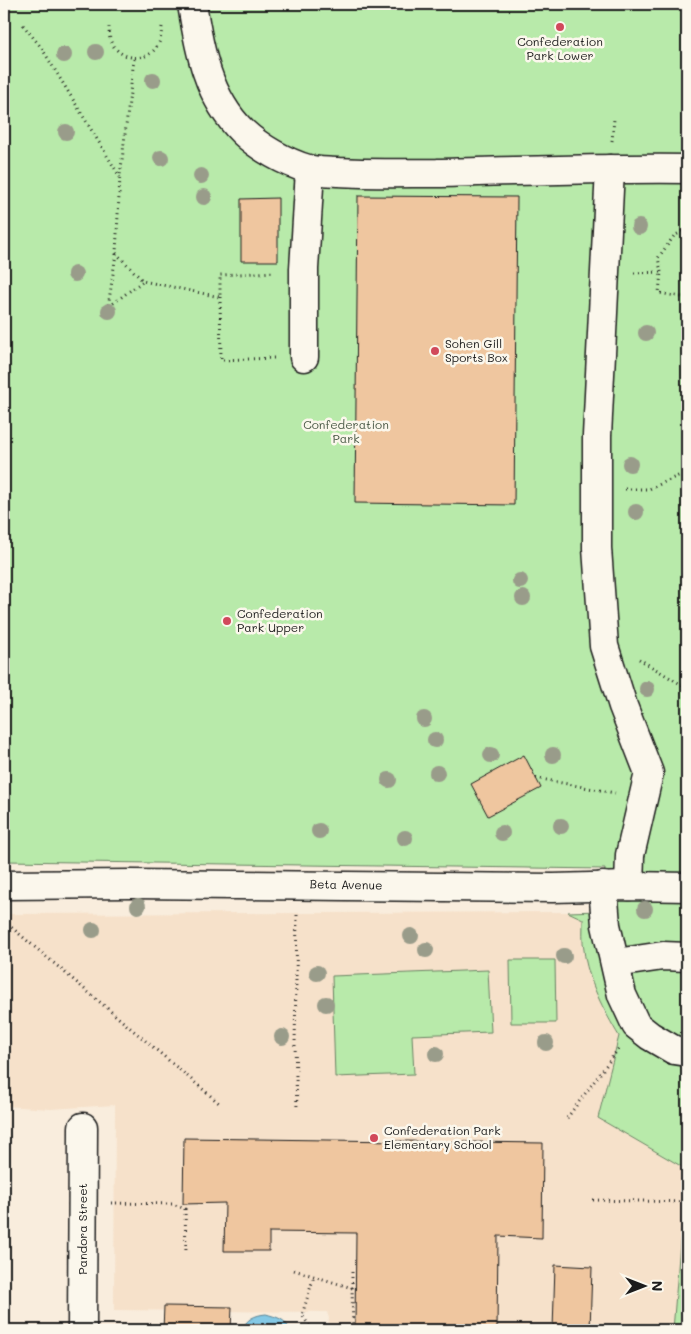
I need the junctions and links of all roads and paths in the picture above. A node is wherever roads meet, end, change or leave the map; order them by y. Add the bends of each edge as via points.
1 (192, 4) edge
2 (23, 25) dead end
3 (109, 27) dead end
4 (162, 27) dead end
5 (134, 59) junction
6 (610, 168) junction
7 (687, 169) edge
8 (310, 170) junction
9 (120, 178) junction
10 (687, 230) edge
11 (116, 254) junction
12 (304, 269) junction
13 (606, 272) junction
14 (661, 272) junction
15 (144, 281) junction
16 (220, 297) junction
17 (687, 298) edge
18 (304, 357) joint
19 (687, 472) edge
20 (649, 489) dead end
21 (604, 646) junction
22 (687, 688) edge
23 (536, 778) dead end
24 (643, 799) junction
25 (297, 884) junction
26 (4, 885) edge
27 (616, 886) junction
28 (687, 887) edge
29 (4, 921) edge
30 (687, 957) edge
31 (616, 964) junction
32 (636, 1025) junction
33 (687, 1052) edge
34 (218, 1103) dead end
35 (297, 1109) dead end
36 (567, 1118) dead end
37 (83, 1127) dead end
38 (593, 1200) dead end
39 (687, 1202) edge
40 (83, 1203) junction
41 (186, 1253) dead end
42 (294, 1270) dead end
43 (356, 1271) dead end
44 (314, 1276) junction
45 (352, 1288) junction
46 (82, 1330) edge
47 (312, 1330) edge
48 (353, 1330) edge

1 - 8 street via 204,65 216,97 242,131 262,147
2 - 9 path via 46,54
3 - 5 path via 115,47
4 - 5 path via 157,48 151,54
5 - 9 path
6 - 7 street
6 - 8 street via 376,174
6 - 13 street
8 - 12 street
9 - 11 path
10 - 14 path via 674,236 658,258
11 - 15 path
11 - 15 path via 108,306
12 - 16 path via 220,275
12 - 18 street
13 - 14 path
13 - 21 street via 597,436 597,548
14 - 17 path via 659,293
15 - 16 path
16 - 18 path via 221,360
19 - 20 path
21 - 22 path via 636,658
21 - 24 street via 649,773
23 - 24 path
24 - 27 street via 630,855
25 - 26 street, Beta Avenue
25 - 27 street, Beta Avenue
25 - 35 path
27 - 28 street, Beta Avenue
27 - 31 street via 606,925
29 - 34 path
30 - 31 street via 663,956
31 - 32 street via 622,995
32 - 33 street via 674,1050
32 - 36 path
37 - 40 street, Pandora Street
38 - 39 path
40 - 41 path via 173,1204 185,1209
40 - 46 street, Pandora Street
42 - 44 path
43 - 45 path via 352,1271
44 - 45 path
44 - 47 path via 302,1315
45 - 48 path

